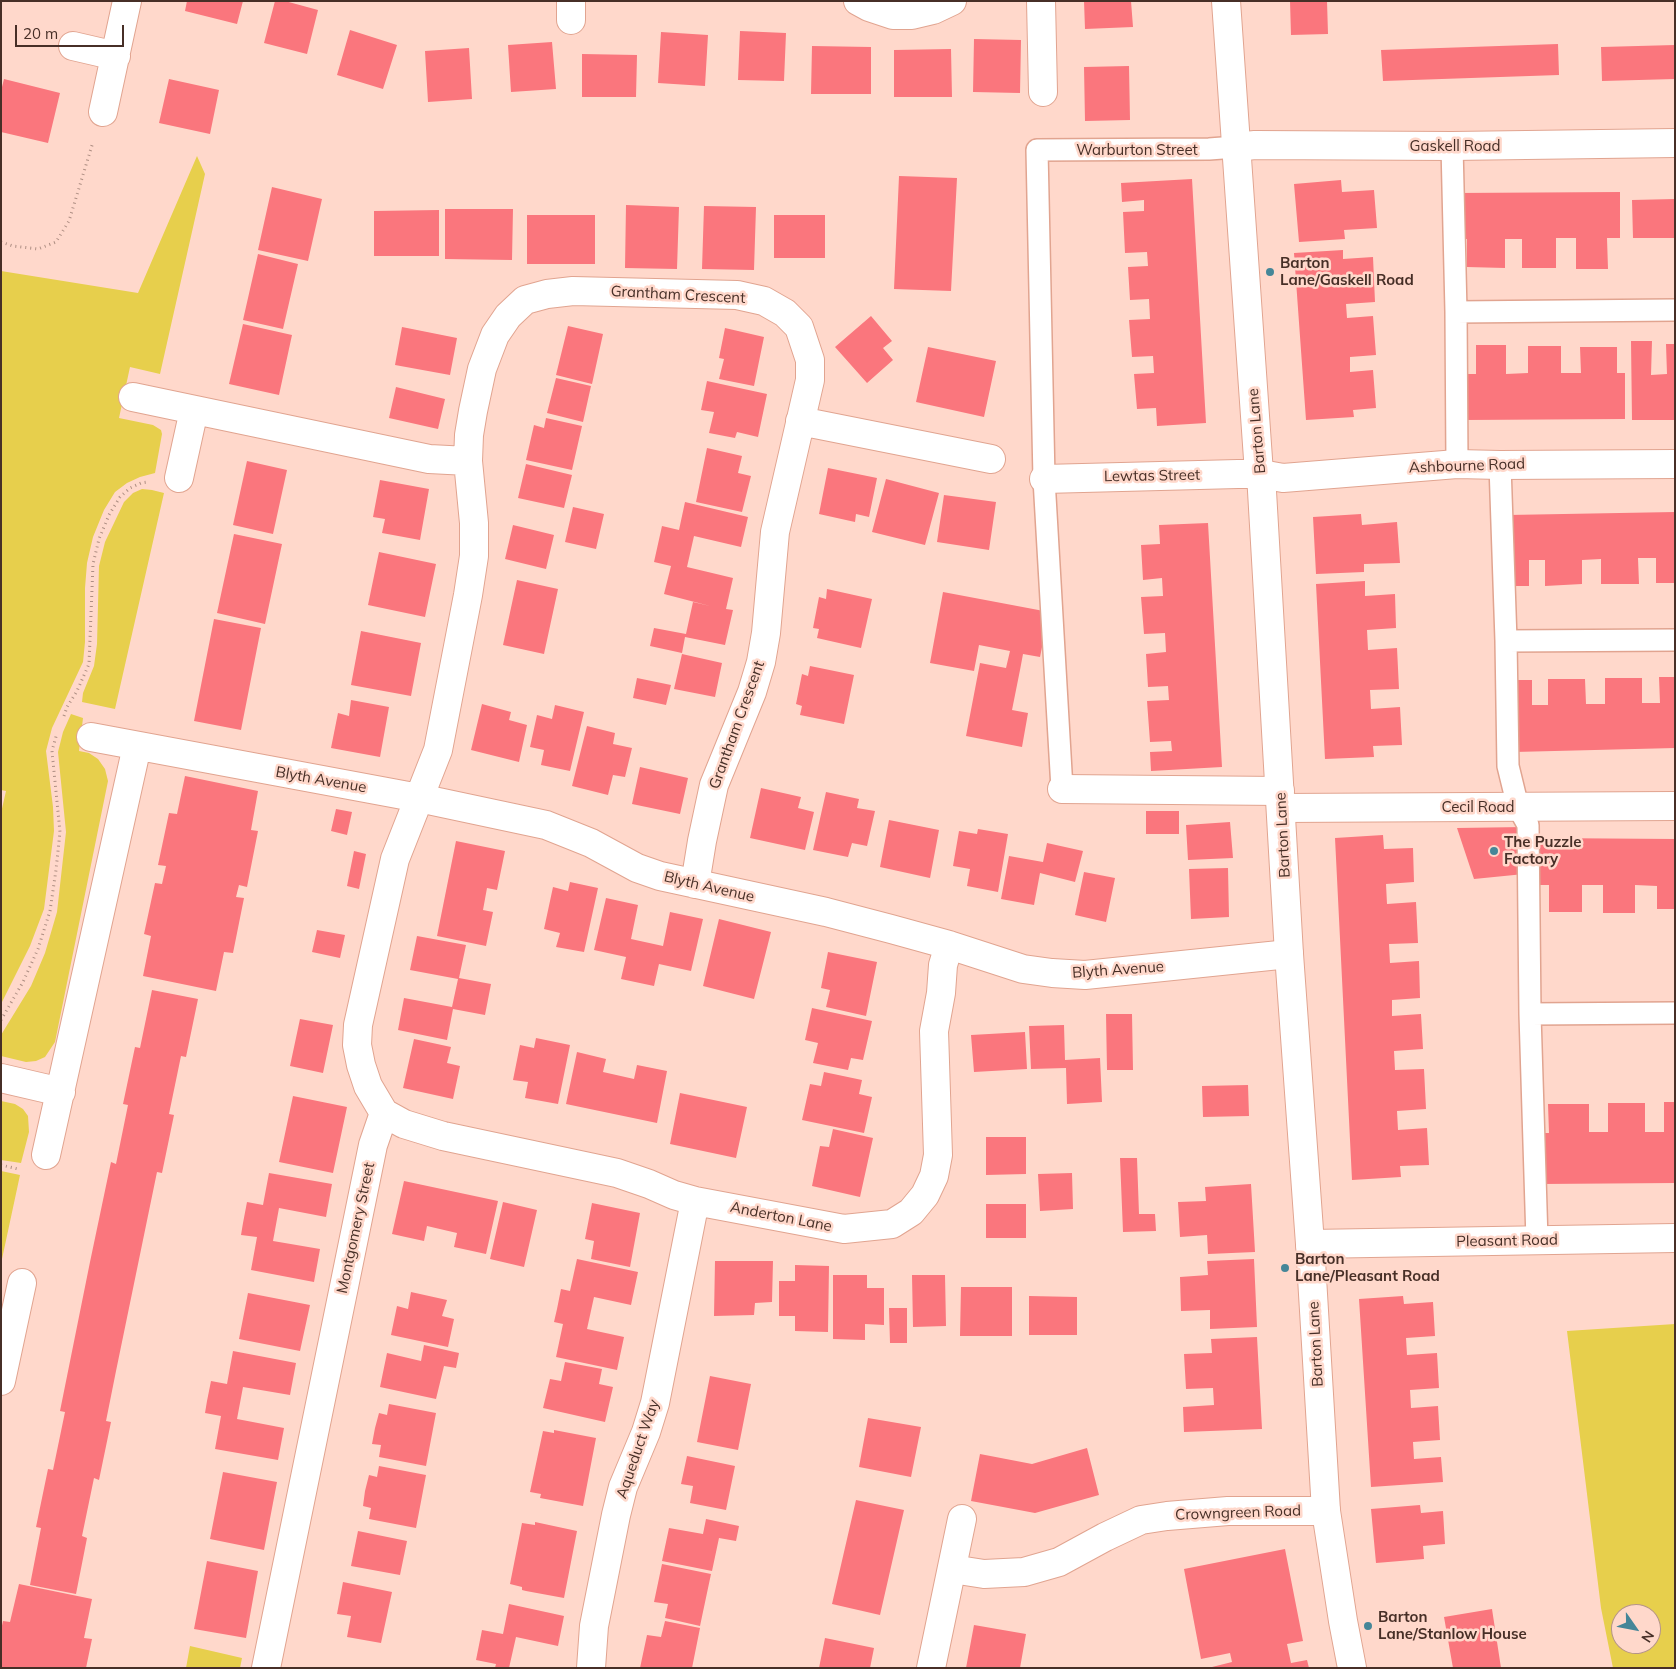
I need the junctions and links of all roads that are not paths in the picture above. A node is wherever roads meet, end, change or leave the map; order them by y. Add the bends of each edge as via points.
1 (127, 1) edge
2 (858, 1) edge
3 (952, 1) edge
4 (1041, 1) edge
5 (1226, 1) edge
6 (73, 46) dead end
7 (116, 56) junction
8 (1043, 92) dead end
9 (103, 112) road end
10 (1675, 143) edge
11 (1452, 146) junction
12 (1236, 147) junction
13 (1675, 310) edge
14 (1456, 312) junction
15 (133, 397) dead end
16 (194, 410) junction
17 (800, 421) junction
18 (991, 459) dead end
19 (468, 461) junction
20 (1457, 464) junction
21 (1675, 464) edge
22 (1500, 465) junction
23 (1261, 474) junction
24 (179, 478) dead end
25 (1044, 479) junction
26 (1675, 640) edge
27 (1506, 641) junction
28 (92, 737) dead end
29 (137, 746) junction
30 (1062, 788) joint
31 (419, 798) junction
32 (1281, 800) junction
33 (1675, 806) edge
34 (1518, 807) junction
35 (695, 884) junction
36 (949, 945) junction
37 (1289, 954) junction
38 (1675, 1013) edge
39 (1530, 1014) junction
40 (1, 1078) edge
41 (61, 1092) junction
42 (384, 1113) junction
43 (46, 1155) dead end
44 (695, 1201) junction
45 (1675, 1238) edge
46 (1537, 1240) junction
47 (1310, 1244) junction
48 (22, 1283) dead end
49 (6, 1334) edge
50 (1, 1381) edge
51 (1326, 1511) junction
52 (962, 1519) dead end
53 (952, 1569) junction
54 (266, 1668) edge
55 (591, 1668) edge
56 (931, 1668) edge
57 (1352, 1668) edge

1 - 7 street
2 - 3 street via 893,15 912,15
4 - 8 street
5 - 12 street, Barton Lane
6 - 7 street
7 - 9 street
10 - 11 street, Gaskell Road
11 - 12 street, Gaskell Road
11 - 14 lane
12 - 23 street, Barton Lane
12 - 25 lane, Warburton Street via 1037,150
13 - 14 lane
14 - 20 lane
15 - 16 street
16 - 19 street via 429,459
16 - 24 street
17 - 18 street
17 - 19 street, Grantham Crescent via 810,380 810,360 805,342 799,327 785,313 764,301 737,295 573,291 547,294 525,300 495,335 480,377 469,435
17 - 35 street, Grantham Crescent via 775,532 761,662 714,785
19 - 31 street, Grantham Crescent via 474,556 438,750
20 - 22 street, Ashbourne Road
20 - 23 street, Ashbourne Road via 1283,478
21 - 22 street, Ashbourne Road
22 - 27 lane
23 - 25 street, Lewtas Street
23 - 32 street, Barton Lane
25 - 30 lane
26 - 27 lane
27 - 34 lane via 1508,766
28 - 29 street, Blyth Avenue
29 - 31 street, Blyth Avenue
29 - 41 street
30 - 32 street, Cecil Road
31 - 35 street, Blyth Avenue via 546,825 591,842 637,868
31 - 42 street via 395,859 358,1025 361,1065 368,1086
32 - 34 street, Cecil Road
32 - 37 street, Barton Lane
33 - 34 street, Cecil Road
34 - 39 lane via 1528,825
35 - 36 street, Blyth Avenue via 826,912
36 - 37 street, Blyth Avenue via 1024,969 1085,975
36 - 44 street, Anderton Lane via 934,1031 938,1155 934,1176 925,1195 911,1212 892,1224 844,1229
37 - 47 street, Barton Lane
38 - 39 lane
39 - 46 lane
40 - 41 street
41 - 43 street
42 - 44 street, Anderton Lane via 404,1124 442,1136 616,1173
42 - 54 street, Montgomery Street via 373,1145
44 - 55 street, Aqueduct Way via 655,1403 616,1515 594,1626
45 - 46 street, Pleasant Road
46 - 47 street, Pleasant Road
47 - 51 street, Barton Lane
48 - 49 street
49 - 50 street
51 - 53 street, Crowngreen Road via 1228,1511 1167,1516 1142,1520 1059,1562 1024,1572 984,1574
51 - 57 street, Barton Lane
52 - 53 street
53 - 56 street

